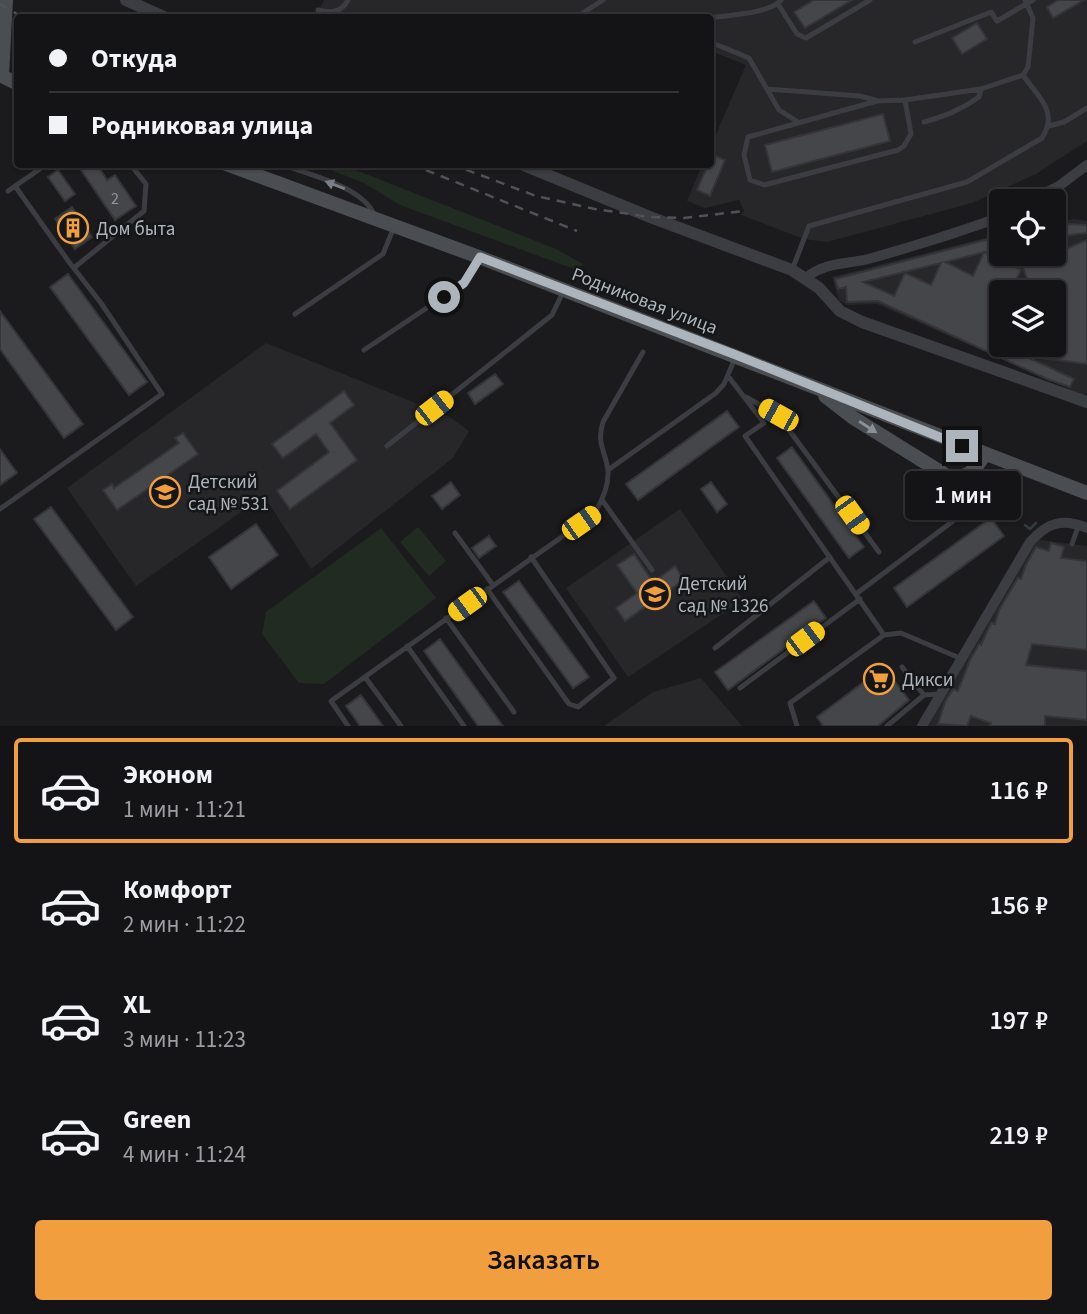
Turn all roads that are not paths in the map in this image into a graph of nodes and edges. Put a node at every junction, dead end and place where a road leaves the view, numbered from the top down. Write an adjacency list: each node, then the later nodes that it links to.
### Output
1 (6, 0): 15 (main road)
2 (126, 0): 9 (street)
3 (348, 0): 8 (lane)
4 (603, 0): 10 (lane)
5 (870, 0): 7 (lane)
6 (1028, 1): 12 (lane); 14 (lane)
7 (780, 2): 11 (lane)
8 (318, 10)
9 (157, 14)
10 (581, 14)
11 (714, 17)
12 (915, 42)
13 (714, 44): 16 (lane)
14 (1023, 75): 17 (lane); 23 (lane)
15 (1, 77)
16 (767, 89): 19 (lane); 21 (lane)
17 (981, 89): 18 (lane); 22 (lane)
18 (905, 100): 19 (lane); 21 (lane)
19 (877, 101): 21 (lane)
20 (1087, 108): 23 (lane)
21 (798, 122)
22 (924, 122)
23 (1049, 126): 38 (lane)
24 (1087, 165): 31 (street)
25 (41, 168): 30 (lane)
26 (133, 168): 37 (lane)
27 (248, 168): 33 (main road, Родниковая улица)
28 (291, 168): 33 (lane, one-way to 28)
29 (531, 168): 38 (street)
30 (15, 186): 32 (lane); 37 (lane)
31 (1053, 189)
32 (8, 191)
33 (377, 220): 35 (main road, Родниковая улица)
34 (989, 221): 39 (street)
35 (394, 227): 36 (main road, Родниковая улица); 41 (lane)
36 (480, 257): 40 (main road, Родниковая улица); 42 (lane)
37 (75, 267): 55 (lane)
38 (792, 270): 39 (street)
39 (806, 278): 48 (street)
40 (564, 289): 44 (main road, Родниковая улица); 49 (lane)
41 (295, 314)
42 (363, 350)
43 (643, 352): 51 (lane)
44 (736, 355): 45 (lane); 46 (main road, Родниковая улица)
45 (728, 376): 47 (lane); 51 (lane)
46 (813, 386): 50 (main road, Родниковая улица); 50 (main road, one-way to 50)
47 (743, 396): 59 (lane); 61 (lane)
48 (1087, 402)
49 (387, 446)
50 (984, 455): 52 (main road, Родниковая улица)
51 (608, 471): 53 (lane)
52 (1087, 493)
53 (602, 500): 60 (lane); 62 (lane)
54 (973, 506): 64 (lane)
55 (0, 509)
56 (1083, 526): 58 (lane); 69 (street)
57 (455, 533): 63 (lane)
58 (1072, 544)
59 (879, 552)
60 (531, 557): 63 (lane); 63 (lane)
61 (830, 557): 64 (lane); 68 (lane)
62 (652, 570)
63 (490, 587): 65 (lane)
64 (858, 597): 66 (lane); 72 (lane)
65 (446, 618): 67 (lane); 75 (lane)
66 (884, 635): 69 (lane); 79 (lane)
67 (407, 646): 71 (lane); 78 (lane)
68 (715, 648)
69 (962, 659): 73 (street)
70 (902, 667): 74 (lane)
71 (365, 677): 76 (lane); 77 (lane)
72 (740, 688)
73 (941, 694): 74 (lane); 81 (street)
74 (925, 695): 80 (lane)
75 (514, 712)
76 (348, 726)
77 (401, 726)
78 (464, 726)
79 (797, 726)
80 (887, 726)
81 (923, 726)

